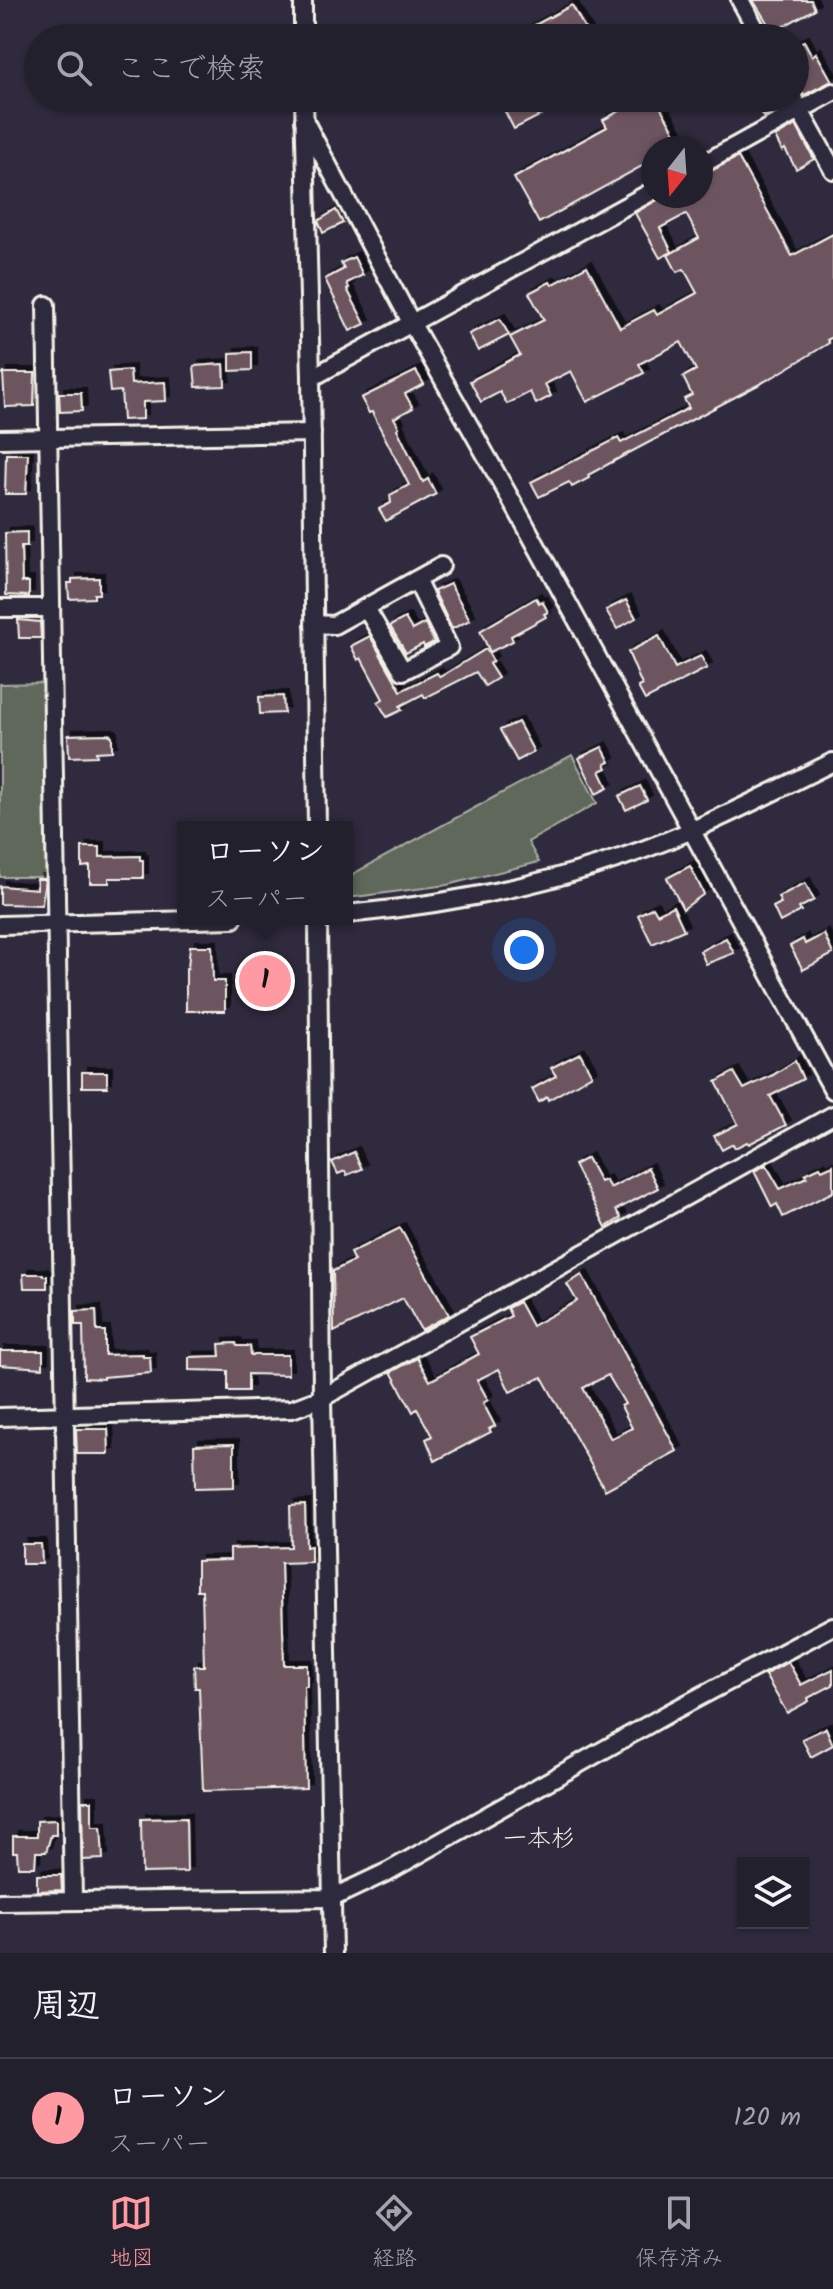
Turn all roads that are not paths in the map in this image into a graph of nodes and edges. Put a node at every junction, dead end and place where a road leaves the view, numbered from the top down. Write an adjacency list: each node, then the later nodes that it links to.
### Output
1 (303, 0): 3 (street)
2 (740, 0): 4 (street)
3 (303, 24)
4 (753, 24)
5 (833, 92): 6 (street)
6 (809, 100)
7 (304, 112): 10 (street)
8 (784, 112): 11 (street)
9 (800, 112): 12 (street)
10 (304, 120): 15 (street); 16 (street)
11 (713, 157)
12 (833, 170)
13 (641, 198): 15 (street)
14 (46, 305): 19 (street)
15 (412, 324): 16 (street); 28 (street)
16 (311, 378): 17 (street)
17 (312, 433): 19 (street); 25 (street)
18 (0, 439): 19 (street)
19 (50, 439): 23 (street)
20 (441, 566): 21 (street)
21 (416, 580): 24 (street); 24 (street)
22 (0, 608): 23 (street)
23 (50, 608): 31 (street)
24 (366, 608): 25 (street)
25 (314, 624): 27 (street)
26 (833, 762): 28 (street)
27 (317, 821)
28 (690, 831): 29 (street); 34 (street)
29 (353, 913)
30 (177, 921): 31 (street)
31 (57, 924): 32 (street); 37 (street)
32 (0, 925)
33 (318, 925): 36 (street)
34 (833, 1090)
35 (833, 1115): 36 (street)
36 (322, 1398): 37 (street); 40 (street)
37 (65, 1416): 38 (street); 41 (street)
38 (0, 1417)
39 (833, 1626): 40 (street)
40 (332, 1898): 41 (street); 43 (street)
41 (73, 1900): 42 (street)
42 (0, 1902)
43 (333, 1953)

